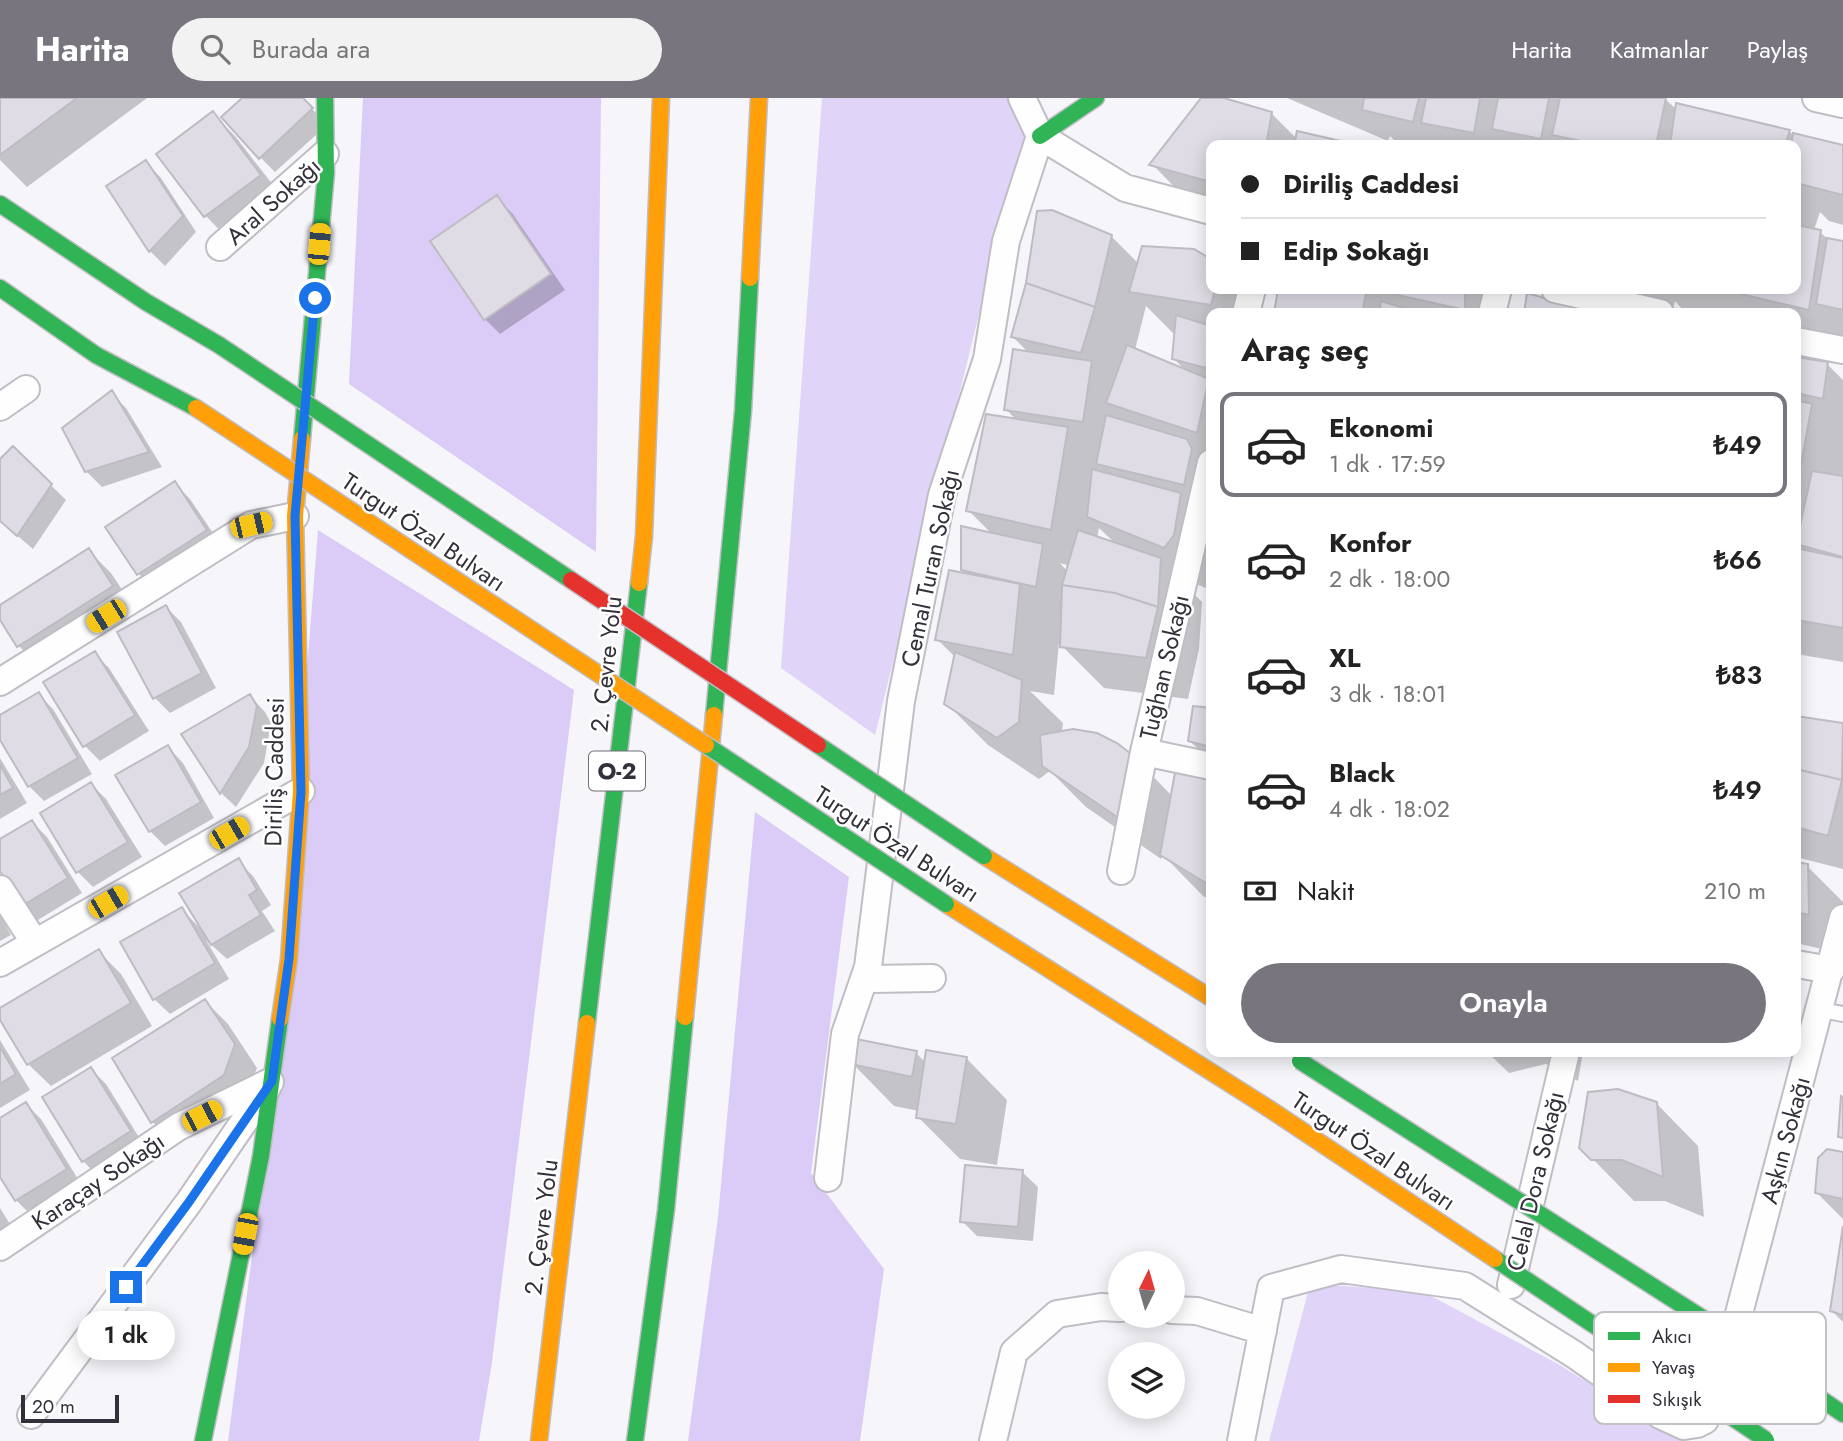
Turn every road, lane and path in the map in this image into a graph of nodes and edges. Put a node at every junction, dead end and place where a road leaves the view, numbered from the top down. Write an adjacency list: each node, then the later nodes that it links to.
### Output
1 (325, 98): 9 (main road, Diriliş Caddesi)
2 (661, 98): 58 (main road, 2. Çevre Yolu / O-2)
3 (759, 98): 59 (main road)
4 (1022, 98): 8 (street)
5 (1096, 98): 8 (main road)
6 (1816, 98): 7 (street)
7 (1843, 104)
8 (1040, 136): 11 (street); 32 (street, Cemal Turan Sokağı)
9 (326, 154): 12 (street, Aral Sokağı); 21 (main road, Diriliş Caddesi)
10 (0, 204): 35 (main road, Turgut Özal Bulvarı, bridge)
11 (1206, 210)
12 (220, 247)
13 (0, 288): 47 (main road, Turgut Özal Bulvarı, bridge)
14 (1577, 294): 15 (street)
15 (1638, 308)
16 (1801, 342): 17 (street)
17 (1843, 350)
18 (26, 389): 19 (street)
19 (0, 407)
20 (1206, 485): 23 (street, Tuğhan Sokağı)
21 (295, 516): 22 (street); 25 (main road, Diriliş Caddesi)
22 (0, 682)
23 (1144, 752): 24 (street); 26 (street, Tuğhan Sokağı)
24 (1206, 765)
25 (301, 792): 29 (street); 39 (main road, Diriliş Caddesi)
26 (1121, 871)
27 (0, 889): 29 (street)
28 (1843, 918): 33 (street, Aşkın Sokağı)
29 (35, 943): 30 (street)
30 (0, 964)
31 (1801, 965): 33 (street)
32 (868, 967): 34 (street); 40 (street, Cemal Turan Sokağı)
33 (1831, 970): 36 (street, Aşkın Sokağı)
34 (932, 978)
35 (1206, 995)
36 (1832, 1012): 46 (street, Aşkın Sokağı)
37 (1295, 1057): 45 (main road, Turgut Özal Bulvarı, bridge)
38 (1565, 1057): 44 (street, Celal Dora Sokağı)
39 (272, 1081): 41 (street, Karaçay Sokağı); 52 (street); 57 (main road, Diriliş Caddesi)
40 (828, 1178)
41 (0, 1247)
42 (1108, 1307): 60 (street)
43 (1185, 1311): 48 (street)
44 (1504, 1311): 48 (street); 49 (street, Aşkın Sokağı)
45 (1693, 1312)
46 (1740, 1312)
47 (1594, 1325)
48 (1263, 1331): 61 (street)
49 (1594, 1369)
50 (1826, 1402): 51 (main road, Turgut Özal Bulvarı, bridge)
51 (1843, 1414)
52 (31, 1415)
53 (1680, 1424): 54 (street, Aşkın Sokağı)
54 (1697, 1424)
55 (1743, 1424): 56 (main road, Turgut Özal Bulvarı, bridge)
56 (1767, 1440)
57 (203, 1441)
58 (539, 1441)
59 (635, 1441)
60 (993, 1441)
61 (1241, 1441)

